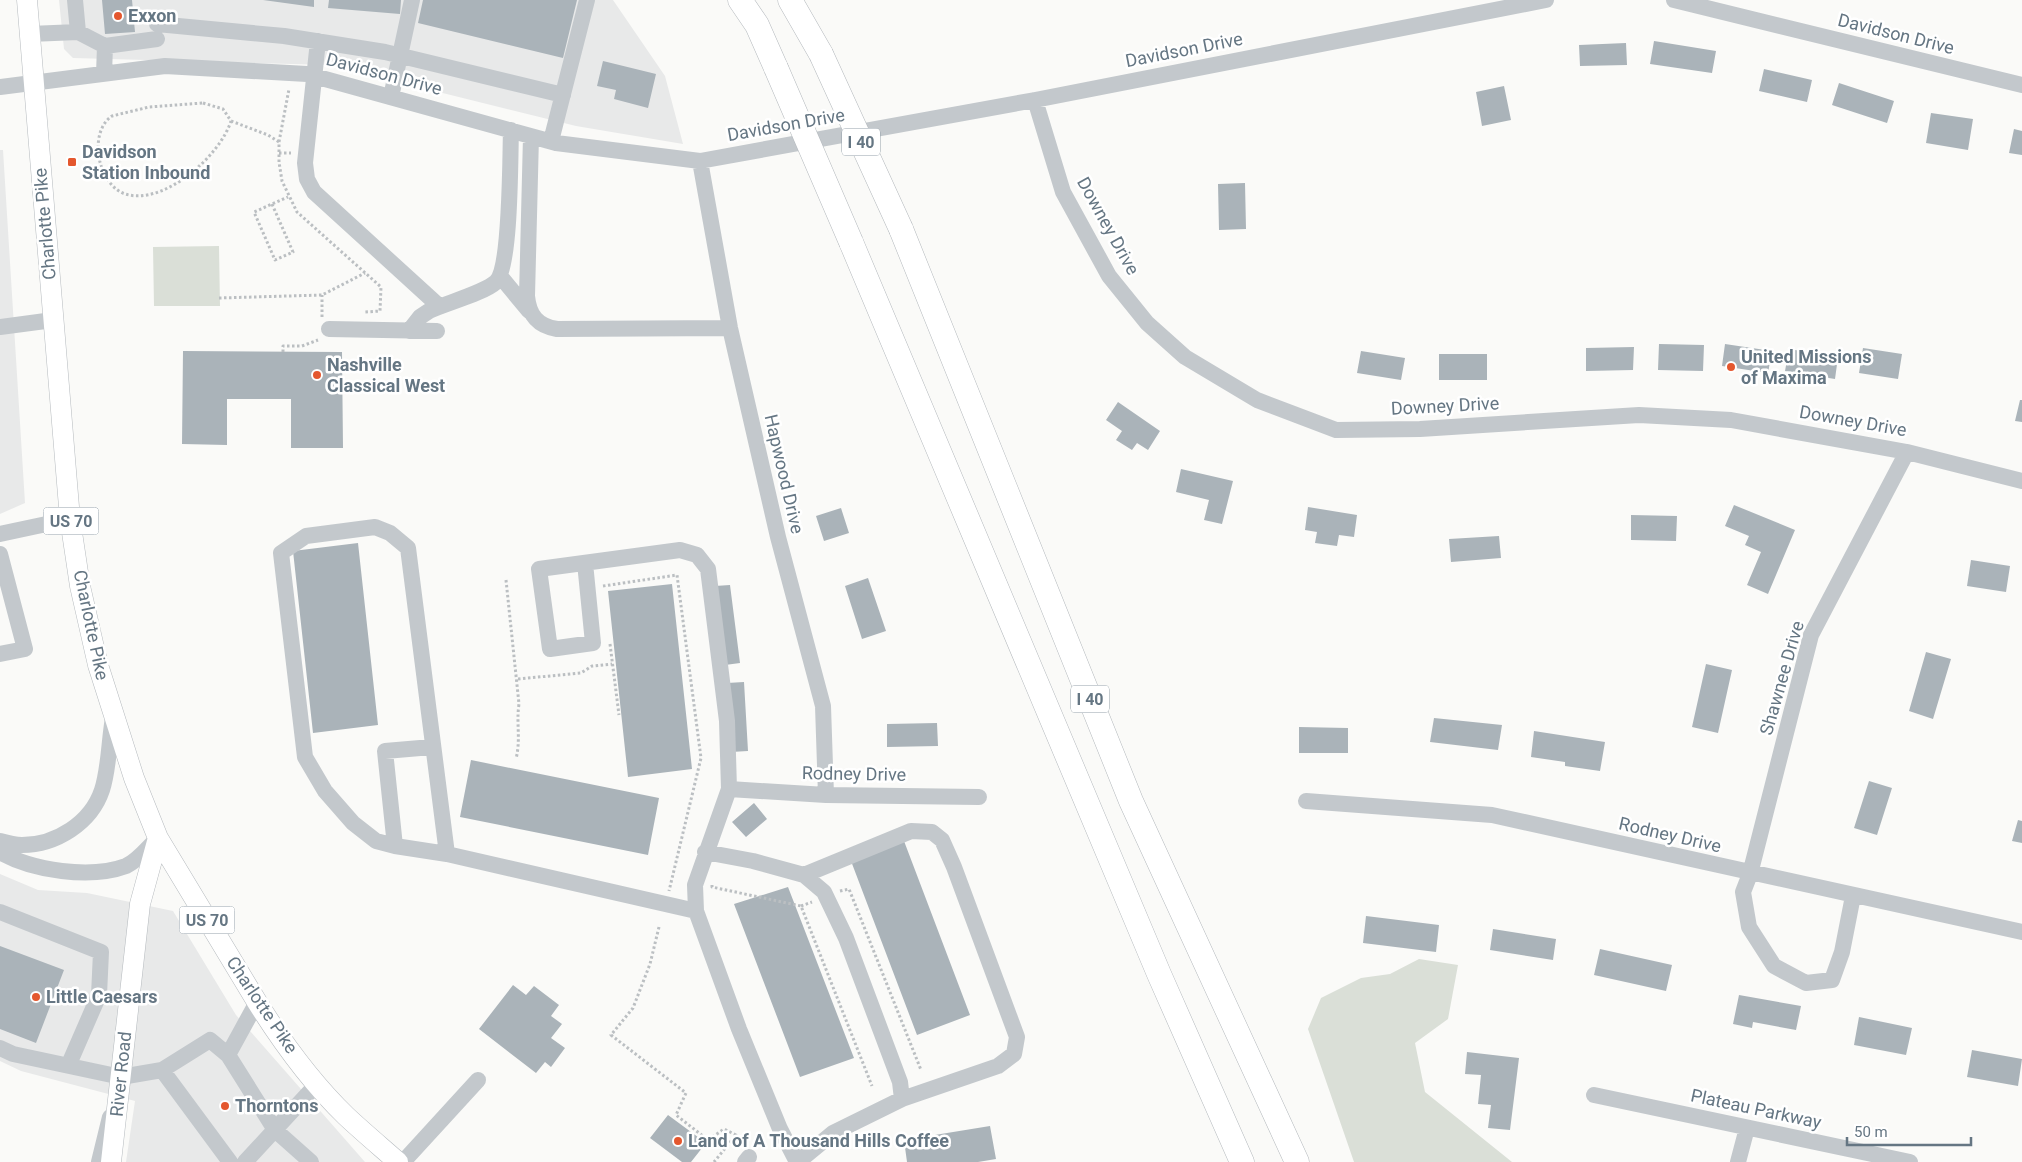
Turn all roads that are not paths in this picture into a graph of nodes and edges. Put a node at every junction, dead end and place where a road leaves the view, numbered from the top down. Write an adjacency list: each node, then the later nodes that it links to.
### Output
1 (27, 0): 10 (main road, Charlotte Pike / US 70)
2 (75, 0): 9 (street)
3 (412, 0): 13 (street)
4 (587, 0): 19 (street)
5 (740, 0): 80 (highway, I 40, bridge)
6 (790, 0): 81 (highway, I 40, bridge)
7 (1546, 0): 21 (street, Davidson Drive)
8 (1677, 0): 17 (street, Davidson Drive)
9 (78, 32): 10 (street); 12 (street)
10 (30, 34): 16 (main road, Charlotte Pike / US 70)
11 (318, 41): 12 (street); 13 (street); 15 (street)
12 (105, 46): 14 (street)
13 (401, 56): 19 (street); 20 (street)
14 (104, 74): 15 (street, Davidson Drive); 16 (street, Davidson Drive)
15 (316, 76): 20 (street, Davidson Drive); 27 (street)
16 (33, 82): 18 (street, Davidson Drive); 29 (main road, Charlotte Pike / US 70)
17 (2022, 85)
18 (0, 87)
19 (563, 95): 24 (street)
20 (391, 97): 22 (street, Davidson Drive)
21 (1035, 100): 25 (street, Davidson Drive); 35 (street, Downey Drive)
22 (511, 130): 23 (street, Davidson Drive); 26 (street)
23 (531, 136): 24 (street, Davidson Drive); 28 (street)
24 (551, 141): 25 (street, Davidson Drive)
25 (700, 161): 32 (street, Hapwood Drive)
26 (500, 276): 27 (street); 28 (street)
27 (440, 306): 33 (street)
28 (530, 313): 32 (street)
29 (54, 320): 31 (street); 37 (main road, Charlotte Pike / US 70)
30 (326, 326): 33 (street)
31 (0, 327)
32 (730, 328): 45 (street, Hapwood Drive)
33 (409, 331): 34 (street)
34 (437, 332)
35 (1907, 452): 36 (street, Downey Drive); 54 (street, Shawnee Drive)
36 (2022, 481)
37 (70, 519): 38 (street); 42 (main road, Charlotte Pike / US 70)
38 (0, 534)
39 (0, 554): 41 (street)
40 (585, 563): 40 (street); 44 (street)
41 (0, 654)
42 (113, 718): 48 (main road, Charlotte Pike / US 70); 49 (street)
43 (432, 747): 50 (street); 50 (street); 53 (street)
44 (729, 790): 45 (street, Rodney Drive); 52 (street)
45 (826, 795): 46 (street, Rodney Drive)
46 (979, 796)
47 (1306, 800): 54 (street, Rodney Drive)
48 (158, 838): 51 (street); 60 (main road, Charlotte Pike / US 70); 66 (main road, River Road)
49 (0, 841)
50 (395, 846): 53 (street)
51 (0, 852)
52 (706, 852): 55 (street); 57 (street)
53 (447, 854): 57 (street)
54 (1750, 874): 56 (street, Rodney Drive); 56 (street, Shawnee Drive)
55 (804, 875): 69 (street); 69 (street)
56 (1853, 896): 59 (street, Rodney Drive)
57 (696, 910): 79 (street)
58 (0, 912): 63 (street)
59 (2022, 932)
60 (257, 1002): 62 (street); 67 (main road, Charlotte Pike / US 70)
61 (0, 1048): 63 (street)
62 (228, 1055): 64 (street); 71 (street)
63 (69, 1064): 66 (street)
64 (162, 1070): 66 (street); 75 (street)
65 (478, 1080): 78 (street)
66 (120, 1082): 73 (street); 74 (main road, River Road)
67 (317, 1084): 71 (street); 77 (main road, Charlotte Pike / US 70)
68 (1594, 1095): 70 (street, Plateau Parkway)
69 (902, 1099): 79 (street)
70 (1747, 1128): 82 (street); 83 (street, Plateau Parkway)
71 (275, 1130): 72 (street); 76 (street)
72 (308, 1161)
73 (99, 1162)
74 (111, 1162)
75 (230, 1162)
76 (245, 1162)
77 (398, 1162)
78 (403, 1162)
79 (798, 1162)
80 (1242, 1162)
81 (1296, 1162)
82 (1738, 1162)
83 (1910, 1162)

